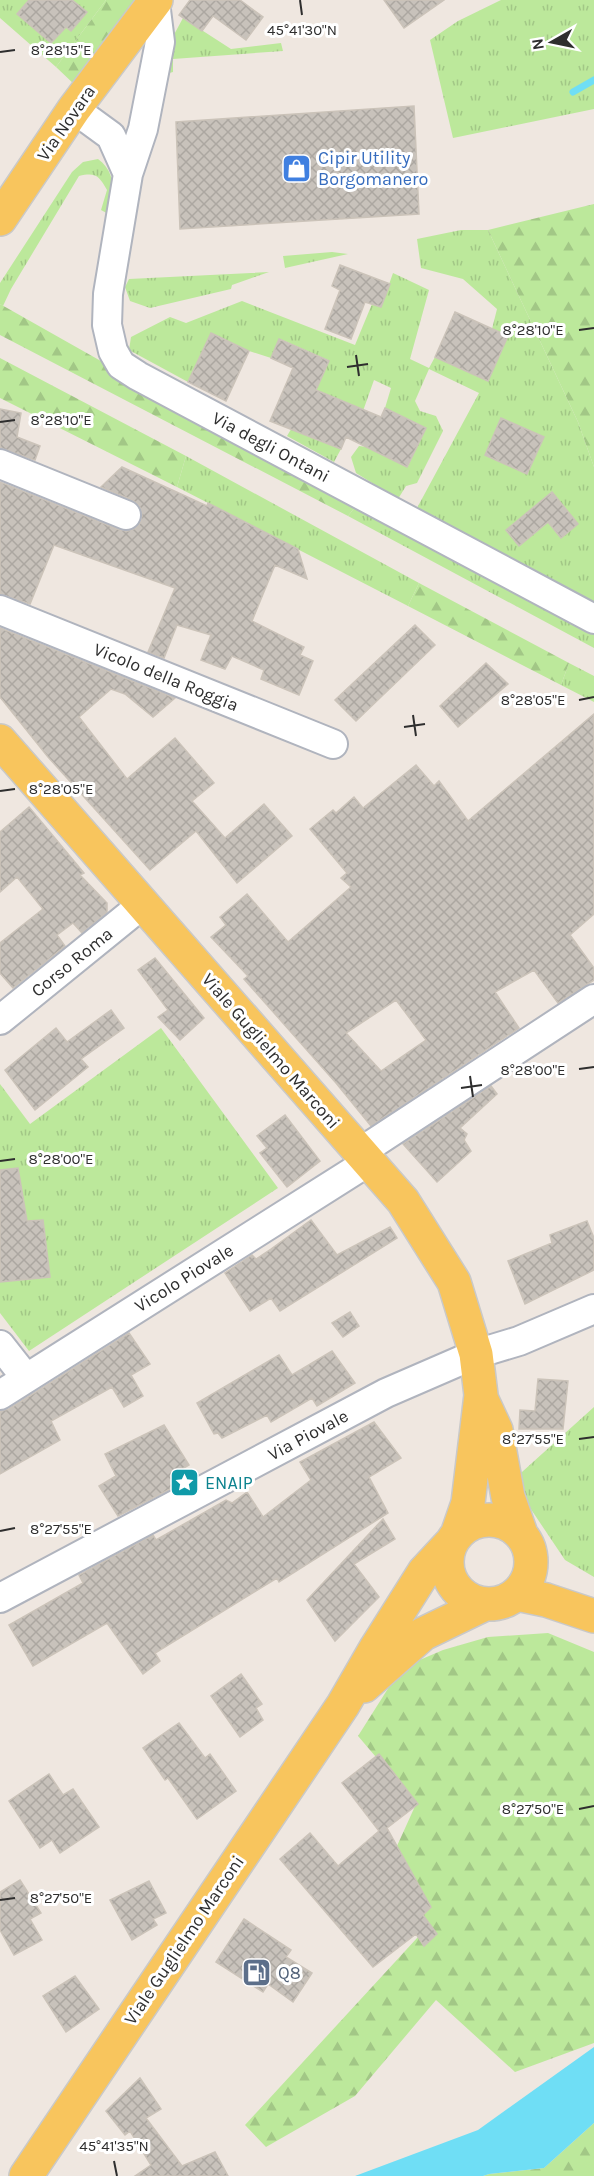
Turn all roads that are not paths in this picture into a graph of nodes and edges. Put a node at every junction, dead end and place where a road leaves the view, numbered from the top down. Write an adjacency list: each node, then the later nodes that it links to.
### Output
1 (156, 1): 2 (main road, Via Novara); 3 (street, Via degli Ontani)
2 (74, 110): 3 (street); 4 (main road, Via Novara)
3 (128, 174): 8 (street, Via degli Ontani)
4 (0, 219)
5 (0, 464): 6 (street)
6 (126, 515)
7 (0, 610): 10 (street, Vicolo della Roggia)
8 (594, 619)
9 (0, 741): 11 (main road, Viale Guglielmo Marconi)
10 (333, 744)
11 (143, 904): 13 (street, Corso Roma); 14 (main road, Viale Guglielmo Marconi)
12 (594, 999): 14 (street, Vicolo Piovale)
13 (0, 1020)
14 (363, 1158): 17 (main road, Viale Guglielmo Marconi); 18 (street, Vicolo Piovale)
15 (594, 1309): 17 (street, Via Piovale)
16 (0, 1345): 18 (street)
17 (476, 1354): 20 (main road, Viale Guglielmo Marconi); 24 (street, Via Piovale)
18 (26, 1378): 19 (street, Vicolo Piovale)
19 (0, 1395)
20 (481, 1395): 21 (main road, Viale Guglielmo Marconi); 22 (main road, Viale Guglielmo Marconi)
21 (454, 1538): 22 (main road); 25 (main road); 28 (main road, Viale Guglielmo Marconi)
22 (526, 1548): 23 (main road); 26 (main road)
23 (517, 1594): 25 (main road); 27 (main road)
24 (0, 1598)
25 (485, 1604): 28 (main road, Viale Guglielmo Marconi)
26 (594, 1609)
27 (594, 1616)
28 (343, 1705): 29 (main road, Viale Guglielmo Marconi)
29 (26, 2176)

